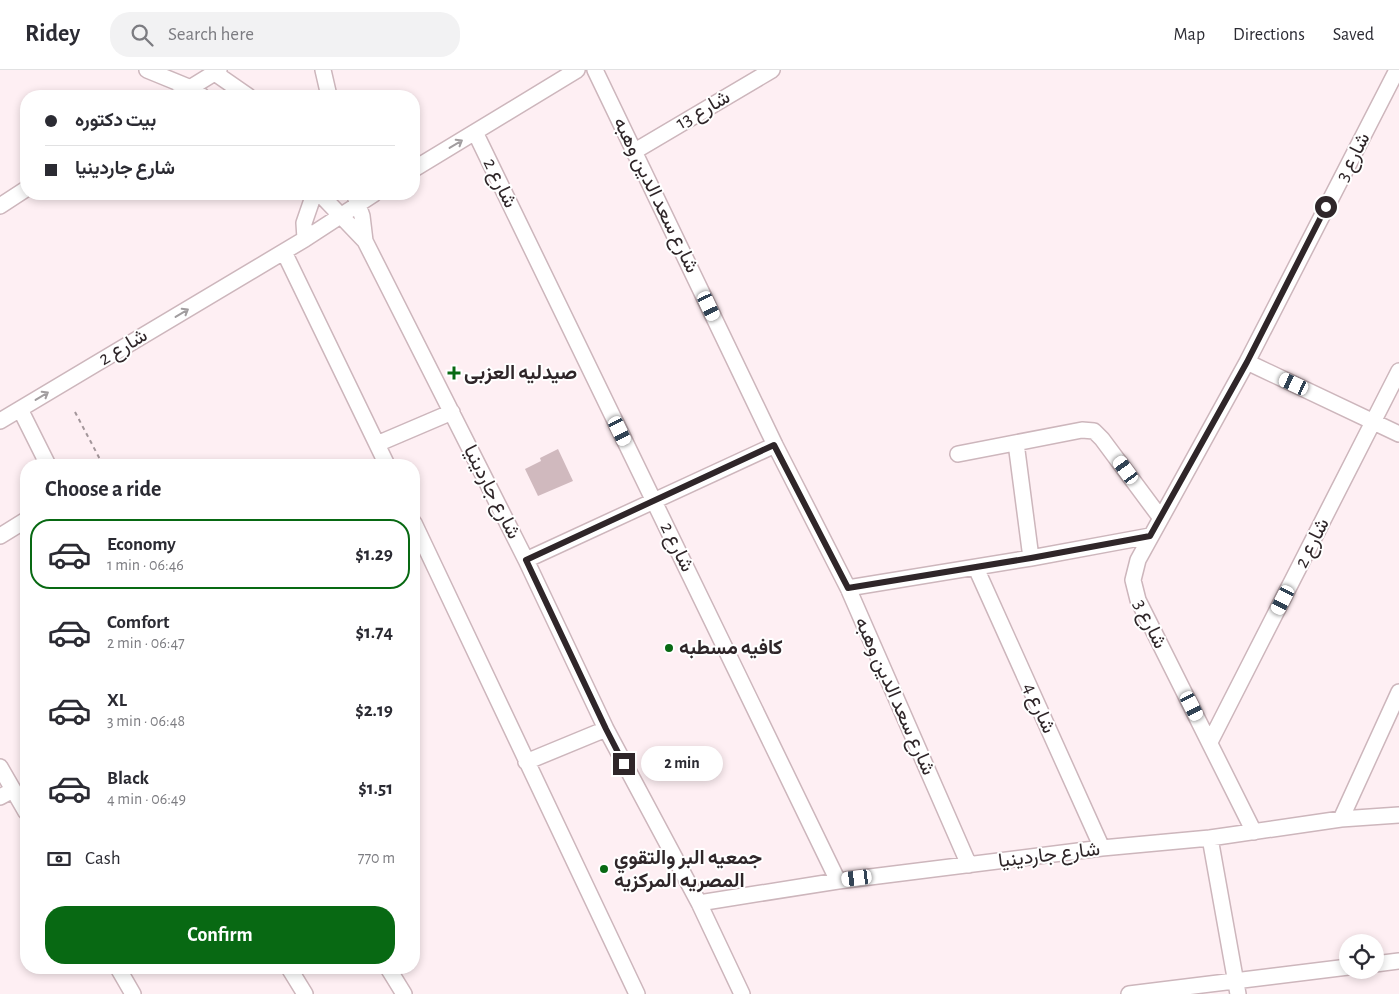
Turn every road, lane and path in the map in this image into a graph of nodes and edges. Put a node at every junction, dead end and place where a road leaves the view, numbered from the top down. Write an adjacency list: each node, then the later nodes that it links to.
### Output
1 (147, 70): 8 (street)
2 (323, 70): 11 (street)
3 (577, 70): 12 (street, شارع 2)
4 (595, 70): 13 (street, شارع سعد الدين وهبه)
5 (772, 70): 13 (street, شارع 13)
6 (1398, 70): 25 (street, شارع 3)
7 (217, 71): 9 (street); 10 (street)
8 (192, 90)
9 (198, 90)
10 (241, 90)
11 (328, 90)
12 (475, 132): 14 (street, شارع 2, one-way to 12); 40 (street, شارع 2)
13 (635, 151): 35 (street, شارع سعد الدين وهبه)
14 (420, 161)
15 (20, 193): 20 (street)
16 (312, 200): 22 (street)
17 (326, 200): 21 (street, شارع جاردينيا)
18 (355, 200): 21 (street, شارع 2)
19 (356, 200): 23 (street, شارع جاردينيا)
20 (0, 206)
21 (341, 215): 22 (street, شارع 2); 23 (street, شارع جاردينيا)
22 (306, 239): 24 (street, شارع 2)
23 (366, 241): 29 (street, شارع جاردينيا)
24 (284, 252): 27 (street, شارع 2, one-way to 24); 34 (street)
25 (1247, 362): 31 (street); 41 (street, شارع 3)
26 (1399, 371): 31 (street, شارع 2)
27 (20, 409): 30 (street, شارع 2); 37 (street)
28 (75, 412): 38 (path)
29 (452, 412): 34 (street); 47 (street, شارع جاردينيا)
30 (0, 421)
31 (1374, 422): 32 (street); 52 (street, شارع 2)
32 (1399, 434)
33 (1016, 443): 36 (street); 41 (street); 46 (street)
34 (377, 444): 39 (street)
35 (774, 445): 40 (street); 49 (street, شارع سعد الدين وهبه)
36 (958, 454)
37 (45, 459)
38 (100, 459)
39 (384, 459)
40 (655, 501): 47 (street); 63 (street, شارع 2)
41 (1160, 517): 45 (street, شارع 3)
42 (20, 524): 43 (street)
43 (0, 536)
44 (420, 536): 53 (street)
45 (1150, 536): 46 (street); 52 (street, شارع 3)
46 (1031, 558): 48 (street)
47 (526, 560): 51 (street, شارع جاردينيا)
48 (976, 568): 49 (street); 61 (street, شارع 4)
49 (848, 588): 62 (street, شارع سعد الدين وهبه)
50 (1399, 692): 58 (street)
51 (606, 729): 53 (street); 64 (street, شارع جاردينيا)
52 (1210, 742): 59 (street, شارع 3)
53 (526, 762): 75 (street)
54 (0, 768): 55 (street)
55 (7, 793): 56 (street)
56 (20, 806)
57 (1399, 815): 58 (street, شارع جاردينيا)
58 (1341, 819): 59 (street, شارع جاردينيا)
59 (1254, 832): 60 (street, شارع جاردينيا)
60 (1210, 838): 61 (street, شارع جاردينيا); 71 (street)
61 (1102, 848): 62 (street, شارع جاردينيا)
62 (969, 865): 63 (street, شارع جاردينيا)
63 (838, 881): 64 (street, شارع جاردينيا)
64 (699, 903): 76 (street, شارع جاردينيا)
65 (1399, 961): 66 (street)
66 (1384, 963)
67 (1339, 969): 71 (street)
68 (121, 974): 73 (street)
69 (293, 974): 74 (street)
70 (391, 974): 72 (street)
71 (1237, 987): 77 (street)
72 (401, 993)
73 (133, 994)
74 (305, 994)
75 (637, 994)
76 (742, 994)
77 (1129, 994)

